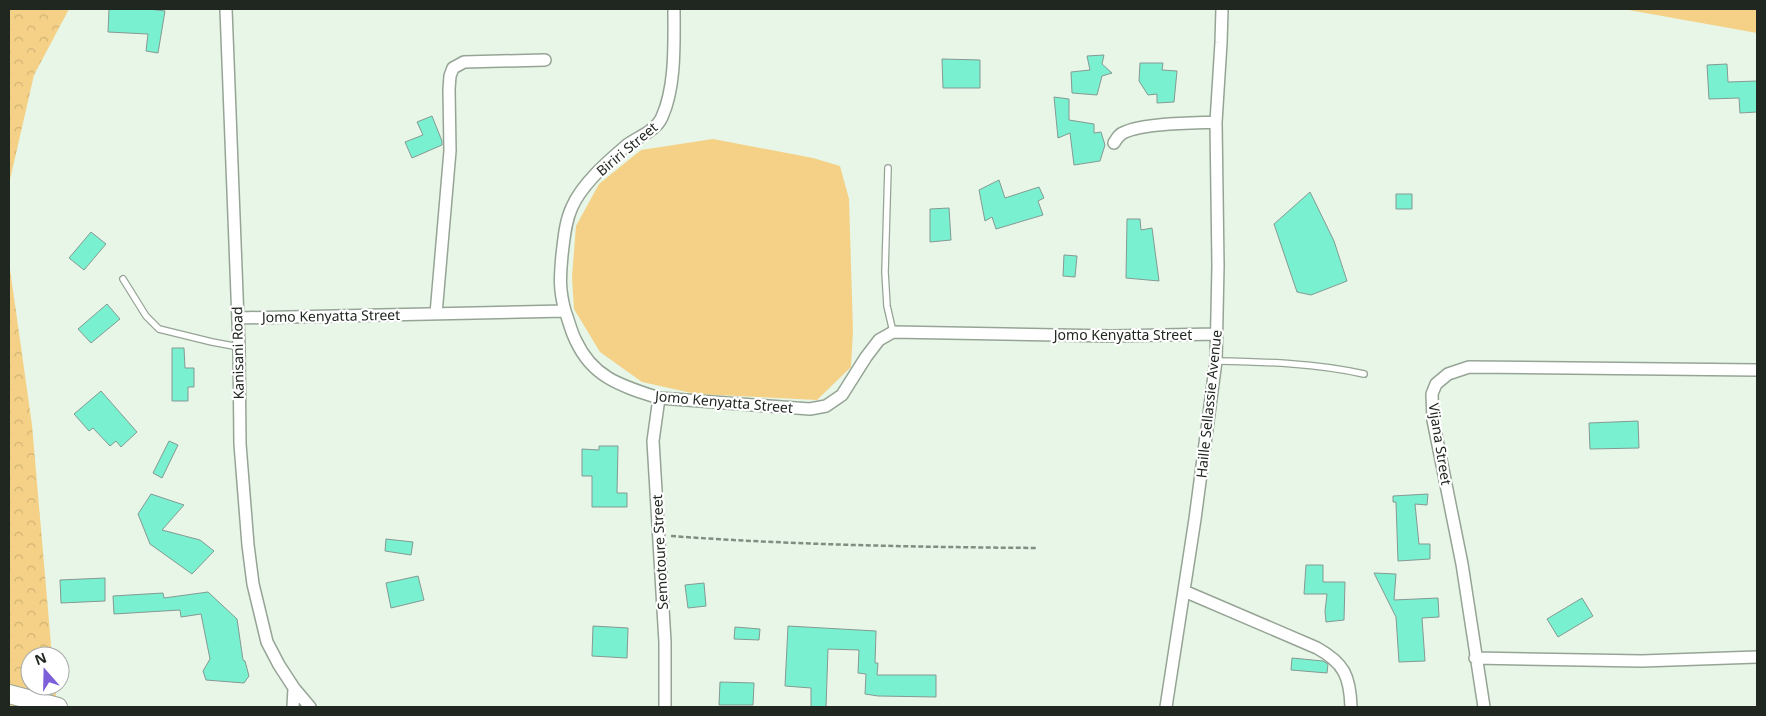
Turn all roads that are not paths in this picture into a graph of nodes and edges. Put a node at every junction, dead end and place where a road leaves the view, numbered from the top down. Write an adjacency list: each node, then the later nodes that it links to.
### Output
1 (226, 9): 11 (street, Kanisani Road)
2 (674, 9): 9 (street, Biriri Street)
3 (1222, 9): 5 (street, Haille Sellassie Avenue)
4 (545, 60): 10 (street)
5 (1216, 122): 6 (street); 13 (street, Haille Sellassie Avenue)
6 (1114, 143)
7 (888, 168): 12 (lane)
8 (123, 279): 14 (lane)
9 (565, 311): 10 (street, Jomo Kenyatta Street); 18 (street, Jomo Kenyatta Street)
10 (436, 314): 11 (street, Jomo Kenyatta Street)
11 (238, 318): 14 (street, Kanisani Road)
12 (893, 332): 13 (street, Jomo Kenyatta Street); 18 (street, Jomo Kenyatta Street)
13 (1217, 334): 15 (street, Haille Sellassie Avenue)
14 (239, 347): 22 (street, Kanisani Road)
15 (1216, 360): 17 (lane); 19 (street, Haille Sellassie Avenue)
16 (1757, 370): 21 (street, Vijana Street)
17 (1364, 374)
18 (659, 398): 27 (street, Semotoure Street)
19 (1184, 591): 28 (street, Haille Sellassie Avenue); 29 (street)
20 (1757, 657): 21 (street)
21 (1476, 658): 30 (street, Vijana Street)
22 (294, 688): 25 (street); 26 (street, Kanisani Road)
23 (9, 694): 24 (main road)
24 (58, 707)
25 (293, 707)
26 (310, 707)
27 (665, 707)
28 (1166, 707)
29 (1351, 707)
30 (1484, 707)

